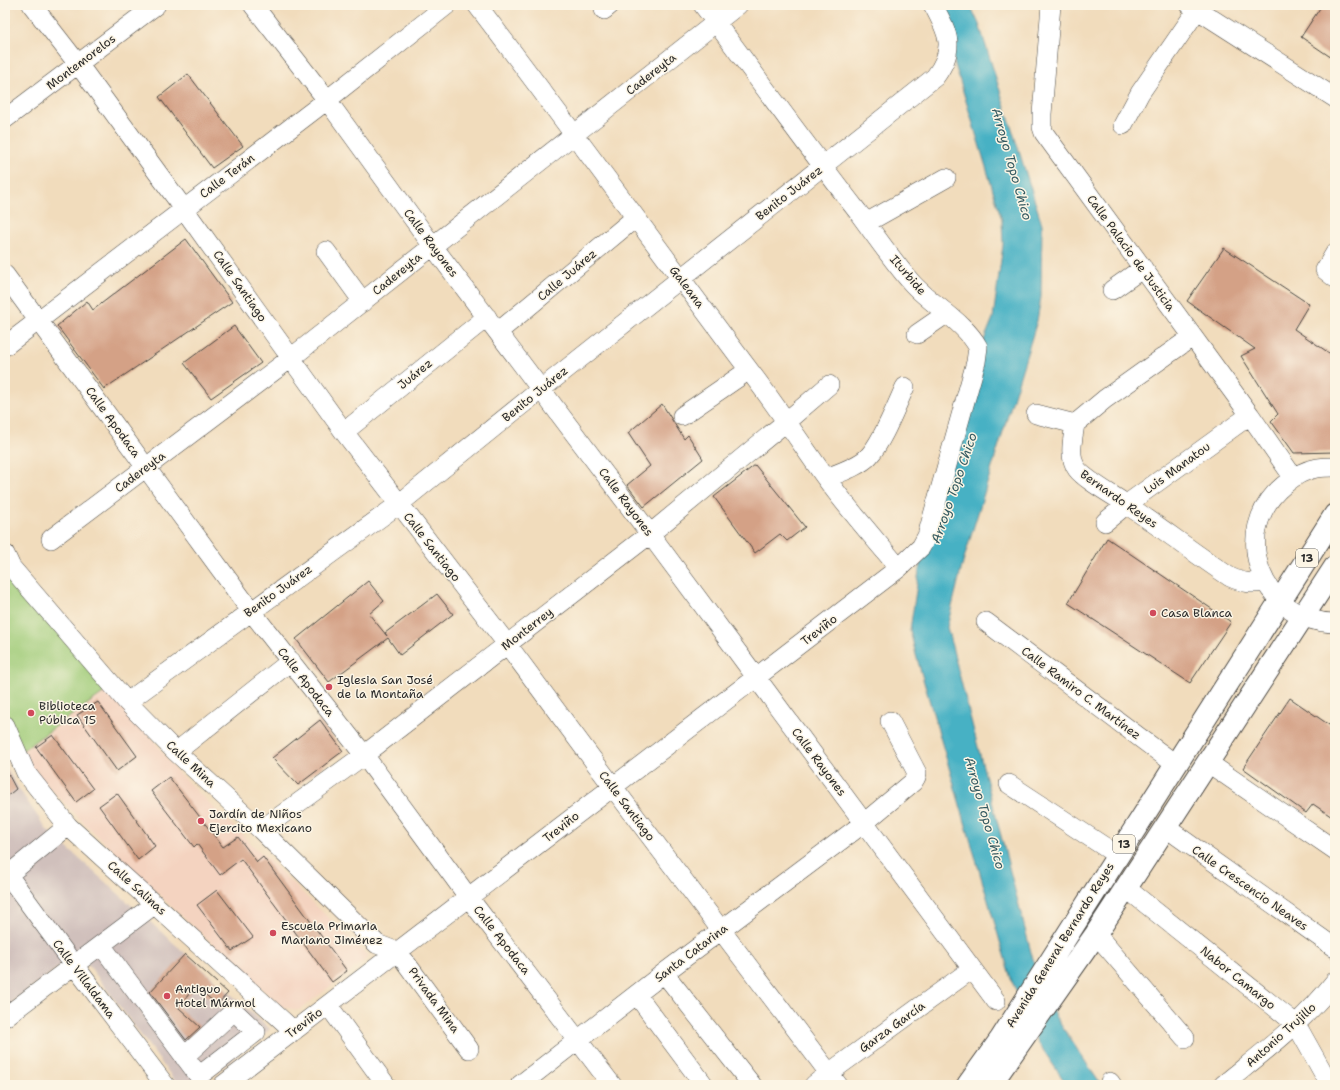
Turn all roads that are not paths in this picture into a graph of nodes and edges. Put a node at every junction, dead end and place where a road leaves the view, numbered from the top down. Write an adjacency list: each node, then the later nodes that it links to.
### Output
1 (32, 5): 12 (street, Calle Santiago)
2 (156, 5): 12 (street, Montemorelos)
3 (254, 5): 14 (street, Calle Rayones)
4 (447, 5): 14 (street, Calle Terán)
5 (477, 5): 17 (street, Galeana)
6 (703, 5): 11 (street, Iturbide)
7 (738, 5): 11 (street, Cadereyta)
8 (933, 5): 18 (street, Benito Juárez)
9 (1051, 5): 26 (street, Calle Palacio de Justicia)
10 (1193, 7): 13 (street); 16 (street)
11 (716, 22): 17 (street, Cadereyta); 18 (street, Iturbide)
12 (78, 64): 15 (street, Montemorelos); 20 (street, Calle Santiago)
13 (1335, 98)
14 (327, 100): 20 (street, Calle Terán); 23 (street, Calle Rayones)
15 (5, 119)
16 (1123, 125)
17 (575, 134): 21 (street, Galeana); 23 (street, Cadereyta)
18 (823, 166): 22 (street, Iturbide); 29 (street, Benito Juárez)
19 (946, 178): 22 (street)
20 (184, 208): 34 (street, Calle Terán); 39 (street, Calle Santiago)
21 (635, 218): 29 (street, Galeana); 35 (street, Calle Juárez)
22 (866, 223): 32 (street, Iturbide)
23 (432, 245): 31 (street, Cadereyta); 33 (street, Calle Rayones)
24 (326, 251): 31 (street)
25 (1335, 253): 28 (street)
26 (1143, 268): 30 (street); 37 (street, Calle Palacio de Justicia)
27 (5, 275): 34 (street, Calle Apodaca)
28 (1335, 278)
29 (681, 279): 40 (street, Galeana); 43 (street, Benito Juárez)
30 (1112, 290)
31 (363, 302): 39 (street, Cadereyta)
32 (946, 314): 36 (street); 62 (street, Iturbide)
33 (487, 317): 35 (street, Calle Rayones); 49 (street, Juárez)
34 (39, 321): 38 (street, Calle Terán); 51 (street, Calle Apodaca)
35 (498, 332): 43 (street, Calle Rayones)
36 (917, 334)
37 (1192, 337): 45 (street, Calle Palacio de Justicia); 48 (street)
38 (5, 346)
39 (291, 358): 49 (street, Calle Santiago); 51 (street, Cadereyta)
40 (749, 370): 46 (street); 47 (street, Galeana)
41 (829, 385): 47 (street, Monterrey)
42 (905, 387): 53 (street)
43 (540, 390): 54 (street, Benito Juárez); 58 (street, Calle Rayones)
44 (1036, 414): 48 (street)
45 (1250, 415): 52 (street, Calle Palacio de Justicia); 55 (street, Luis Manatou)
46 (682, 416)
47 (787, 421): 53 (street, Galeana); 58 (street, Monterrey)
48 (1075, 424): 55 (street, Bernardo Reyes)
49 (344, 432): 54 (street, Calle Santiago)
50 (1335, 467): 52 (street)
51 (146, 468): 59 (street, Cadereyta); 65 (street, Calle Apodaca)
52 (1294, 477): 63 (street)
53 (826, 478): 62 (street, Galeana)
54 (398, 504): 65 (street, Benito Juárez); 69 (street, Calle Santiago)
55 (1127, 504): 57 (street, Luis Manatou); 63 (street, Bernardo Reyes)
56 (1335, 515): 64 (main road, Avenida General Bernardo Reyes / 13)
57 (1105, 522)
58 (650, 534): 69 (street, Monterrey); 71 (street, Calle Rayones)
59 (51, 539)
60 (5, 554): 72 (street, Calle Mina)
61 (1335, 567): 66 (main road, Avenida General Bernardo Reyes / 13)
62 (899, 568): 71 (street, Treviño)
63 (1265, 582): 64 (street)
64 (1280, 602): 66 (street); 78 (main road, Avenida General Bernardo Reyes / 13)
65 (251, 610): 70 (street, Calle Apodaca); 72 (street, Benito Juárez)
66 (1302, 616): 68 (street); 77 (main road, Avenida General Bernardo Reyes / 13)
67 (986, 622): 78 (street, Calle Ramiro C. Martínez)
68 (1335, 623)
69 (507, 644): 76 (street, Monterrey); 80 (street, Calle Santiago)
70 (291, 661): 75 (street); 76 (street, Calle Apodaca)
71 (756, 678): 80 (street, Treviño); 81 (street, Calle Rayones)
72 (127, 702): 75 (street, Calle Mina)
73 (890, 721): 81 (street, Santa Catarina)
74 (5, 725): 82 (street, Calle Salinas)
75 (176, 752): 84 (street, Calle Mina)
76 (364, 755): 84 (street, Monterrey); 89 (street, Calle Apodaca)
77 (1207, 762): 83 (main road, Avenida General Bernardo Reyes / 13); 85 (street)
78 (1175, 764): 86 (main road, Avenida General Bernardo Reyes / 13)
79 (1009, 784): 86 (street)
80 (613, 787): 89 (street, Treviño); 91 (street, Calle Santiago)
81 (864, 823): 91 (street, Santa Catarina); 97 (street, Calle Rayones)
82 (68, 826): 87 (street); 90 (street, Calle Salinas)
83 (1165, 827): 88 (main road, Avenida General Bernardo Reyes / 13); 94 (street, Calle Crescencio Neaves)
84 (261, 830): 95 (street, Calle Mina)
85 (1335, 850)
86 (1117, 855): 120 (main road, Avenida General Bernardo Reyes / 13)
87 (6, 873): 96 (street, Calle Villaldama)
88 (1126, 888): 92 (main road, Avenida General Bernardo Reyes / 13); 104 (street, Nabor Camargo)
89 (469, 898): 95 (street, Treviño); 107 (street, Calle Apodaca)
90 (155, 904): 93 (street); 105 (street, Calle Salinas)
91 (722, 930): 98 (street, Santa Catarina); 110 (street, Calle Santiago)
92 (1096, 934): 106 (street); 121 (main road, Avenida General Bernardo Reyes / 13)
93 (101, 945): 96 (street); 109 (street)
94 (1335, 948)
95 (398, 952): 102 (street, Treviño); 108 (street, Privada Mina)
96 (74, 965): 103 (street); 112 (street, Calle Villaldama)
97 (972, 969): 101 (street, Calle Rayones); 110 (street, Garza García)
98 (664, 973): 100 (street, Santa Catarina); 118 (street)
99 (1335, 982): 104 (street, Antonio Trujillo)
100 (637, 995): 107 (street, Santa Catarina); 117 (street)
101 (996, 1001)
102 (328, 1006): 105 (street, Treviño); 114 (street)
103 (5, 1017)
104 (1296, 1024): 111 (street, Nabor Camargo); 122 (street, Antonio Trujillo)
105 (294, 1031): 113 (street, Treviño)
106 (1185, 1038)
107 (578, 1039): 115 (street, Santa Catarina); 116 (street, Calle Apodaca)
108 (469, 1049)
109 (184, 1057)
110 (833, 1079): 119 (street, Garza García)
111 (1323, 1082)
112 (165, 1085)
113 (224, 1085)
114 (386, 1085)
115 (520, 1085)
116 (612, 1085)
117 (704, 1085)
118 (752, 1085)
119 (814, 1085)
120 (968, 1085)
121 (990, 1085)
122 (1223, 1085)

